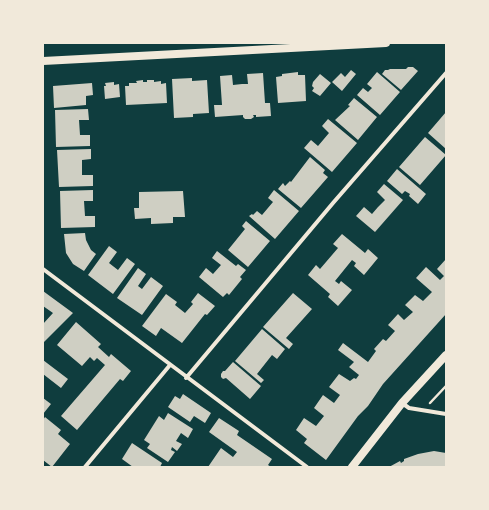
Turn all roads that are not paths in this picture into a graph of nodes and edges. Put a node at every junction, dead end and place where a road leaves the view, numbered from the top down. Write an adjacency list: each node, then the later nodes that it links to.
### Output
1 (386, 43): 2 (main road)
2 (43, 62)
3 (446, 73): 7 (street)
4 (43, 269): 6 (street)
5 (446, 354): 8 (main road)
6 (170, 365): 7 (street); 10 (street)
7 (186, 378): 11 (street)
8 (402, 403): 9 (street); 12 (main road)
9 (446, 414)
10 (85, 467)
11 (307, 467)
12 (352, 467)

